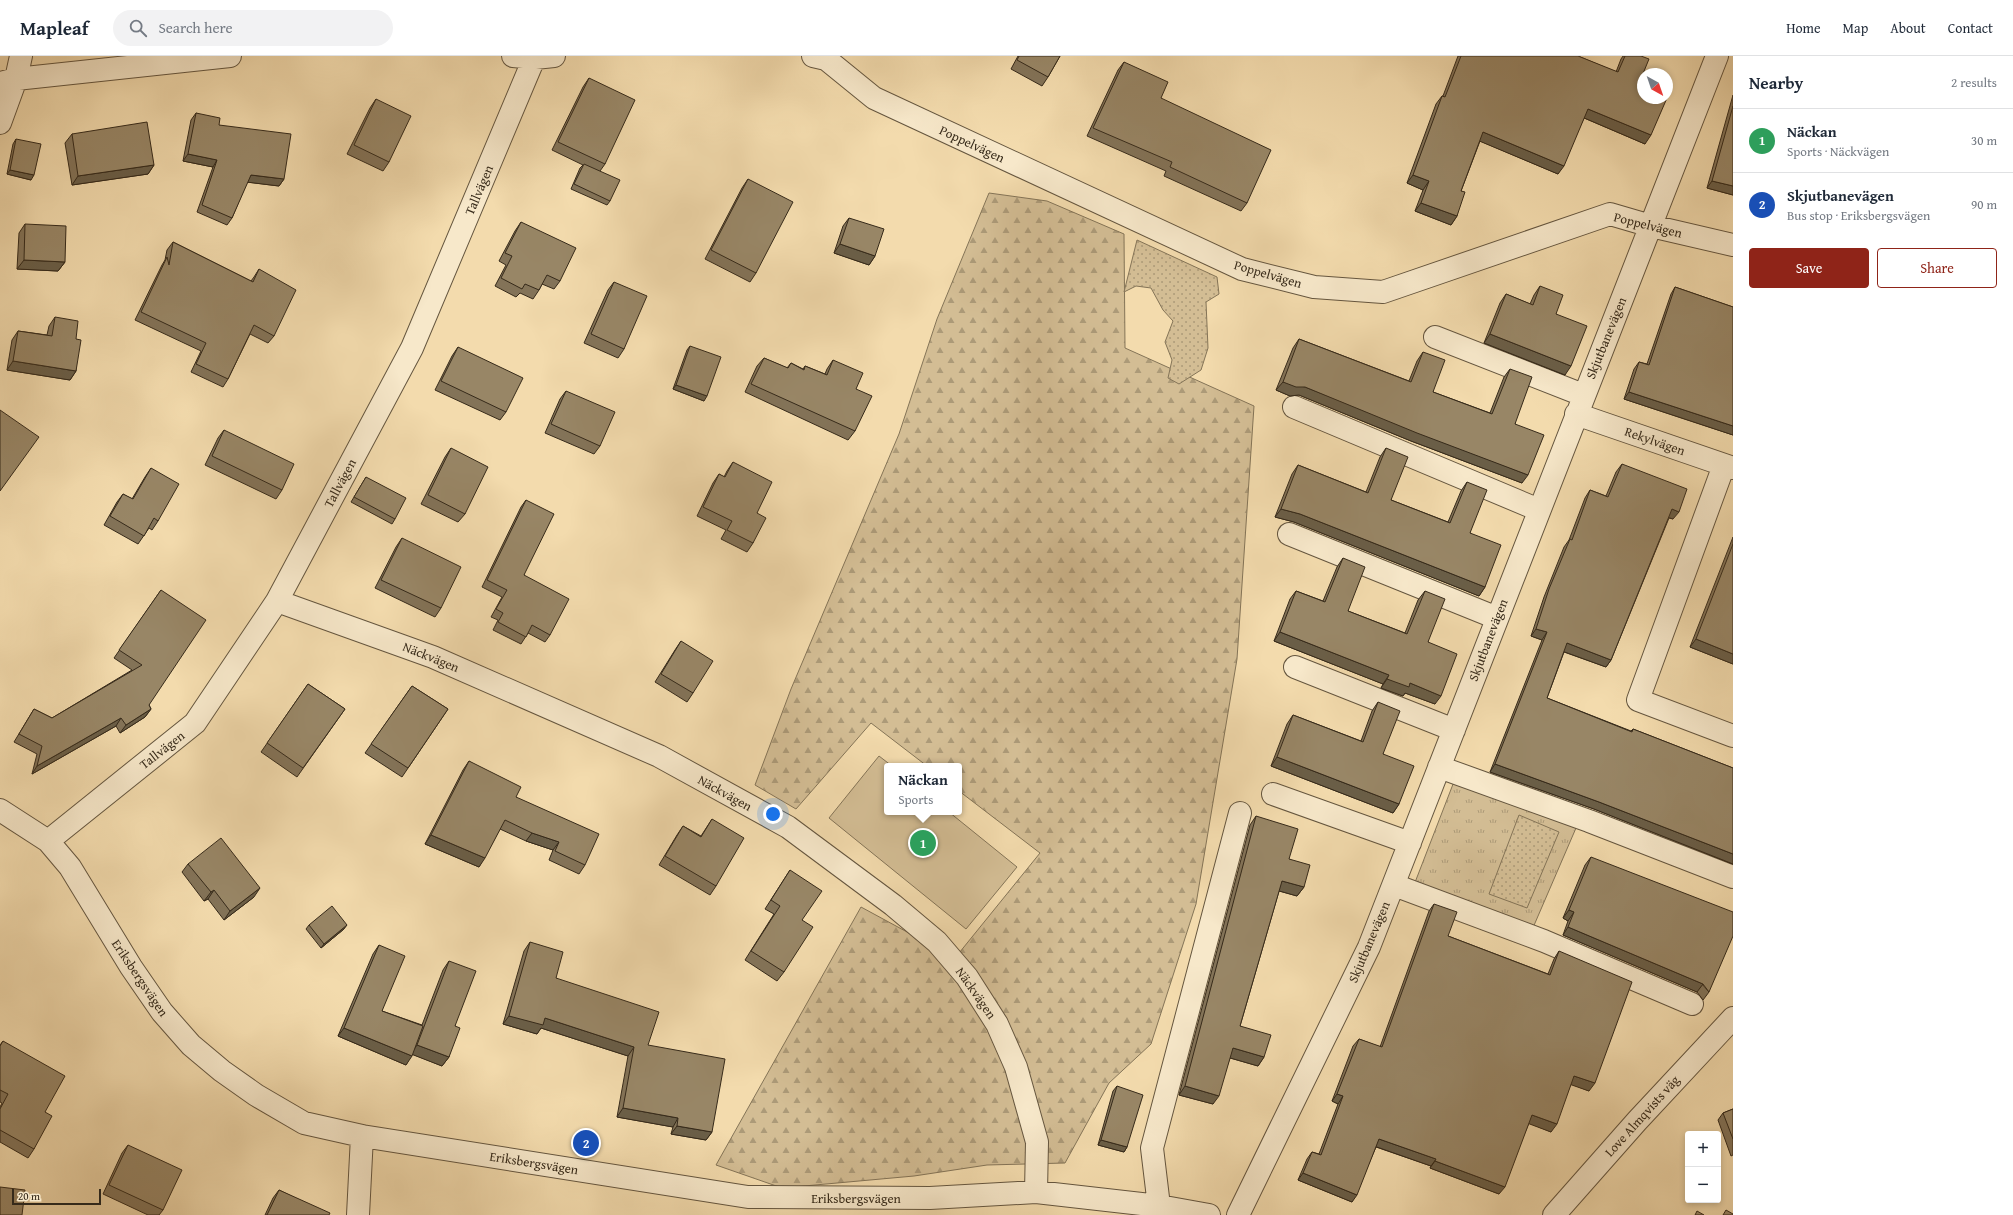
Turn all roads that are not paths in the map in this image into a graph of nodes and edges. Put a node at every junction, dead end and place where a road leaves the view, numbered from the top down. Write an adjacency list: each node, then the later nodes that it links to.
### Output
1 (21, 56): 7 (street)
2 (230, 56): 7 (street)
3 (513, 56): 5 (street)
4 (1717, 56): 9 (street, Skjutbanevägen)
5 (541, 57): 17 (street, Tallvägen)
6 (823, 57): 9 (street, Poppelvägen)
7 (8, 80): 8 (street)
8 (0, 123)
9 (1650, 226): 10 (street, Poppelvägen); 12 (street, Skjutbanevägen)
10 (1733, 245)
11 (1435, 337): 12 (street, Rekylvägen)
12 (1580, 405): 14 (street, Rekylvägen); 15 (street, Skjutbanevägen)
13 (1294, 407): 15 (street)
14 (1728, 467): 21 (street)
15 (1539, 510): 18 (street, Skjutbanevägen)
16 (1289, 534): 18 (street)
17 (277, 602): 26 (street, Tallvägen); 33 (street, Näckvägen)
18 (1497, 618): 20 (street, Skjutbanevägen)
19 (1295, 667): 20 (street)
20 (1454, 730): 22 (street, Skjutbanevägen)
21 (1733, 736)
22 (1439, 767): 27 (street, Skjutbanevägen); 28 (street)
23 (1273, 794): 27 (street)
24 (0, 810): 26 (street, Eriksbergsvägen)
25 (1240, 813): 34 (street)
26 (48, 841): 32 (street, Eriksbergsvägen)
27 (1410, 843): 29 (street, Skjutbanevägen)
28 (1733, 877)
29 (1394, 885): 30 (street); 37 (street, Skjutbanevägen)
30 (1692, 1004)
31 (1733, 1018): 38 (street, Love Almqvists väg)
32 (362, 1136): 33 (street, Eriksbergsvägen); 35 (street)
33 (1036, 1192): 34 (street, Eriksbergsvägen)
34 (1159, 1206): 36 (street, Eriksbergsvägen)
35 (358, 1215)
36 (1208, 1215)
37 (1238, 1215)
38 (1554, 1215)

